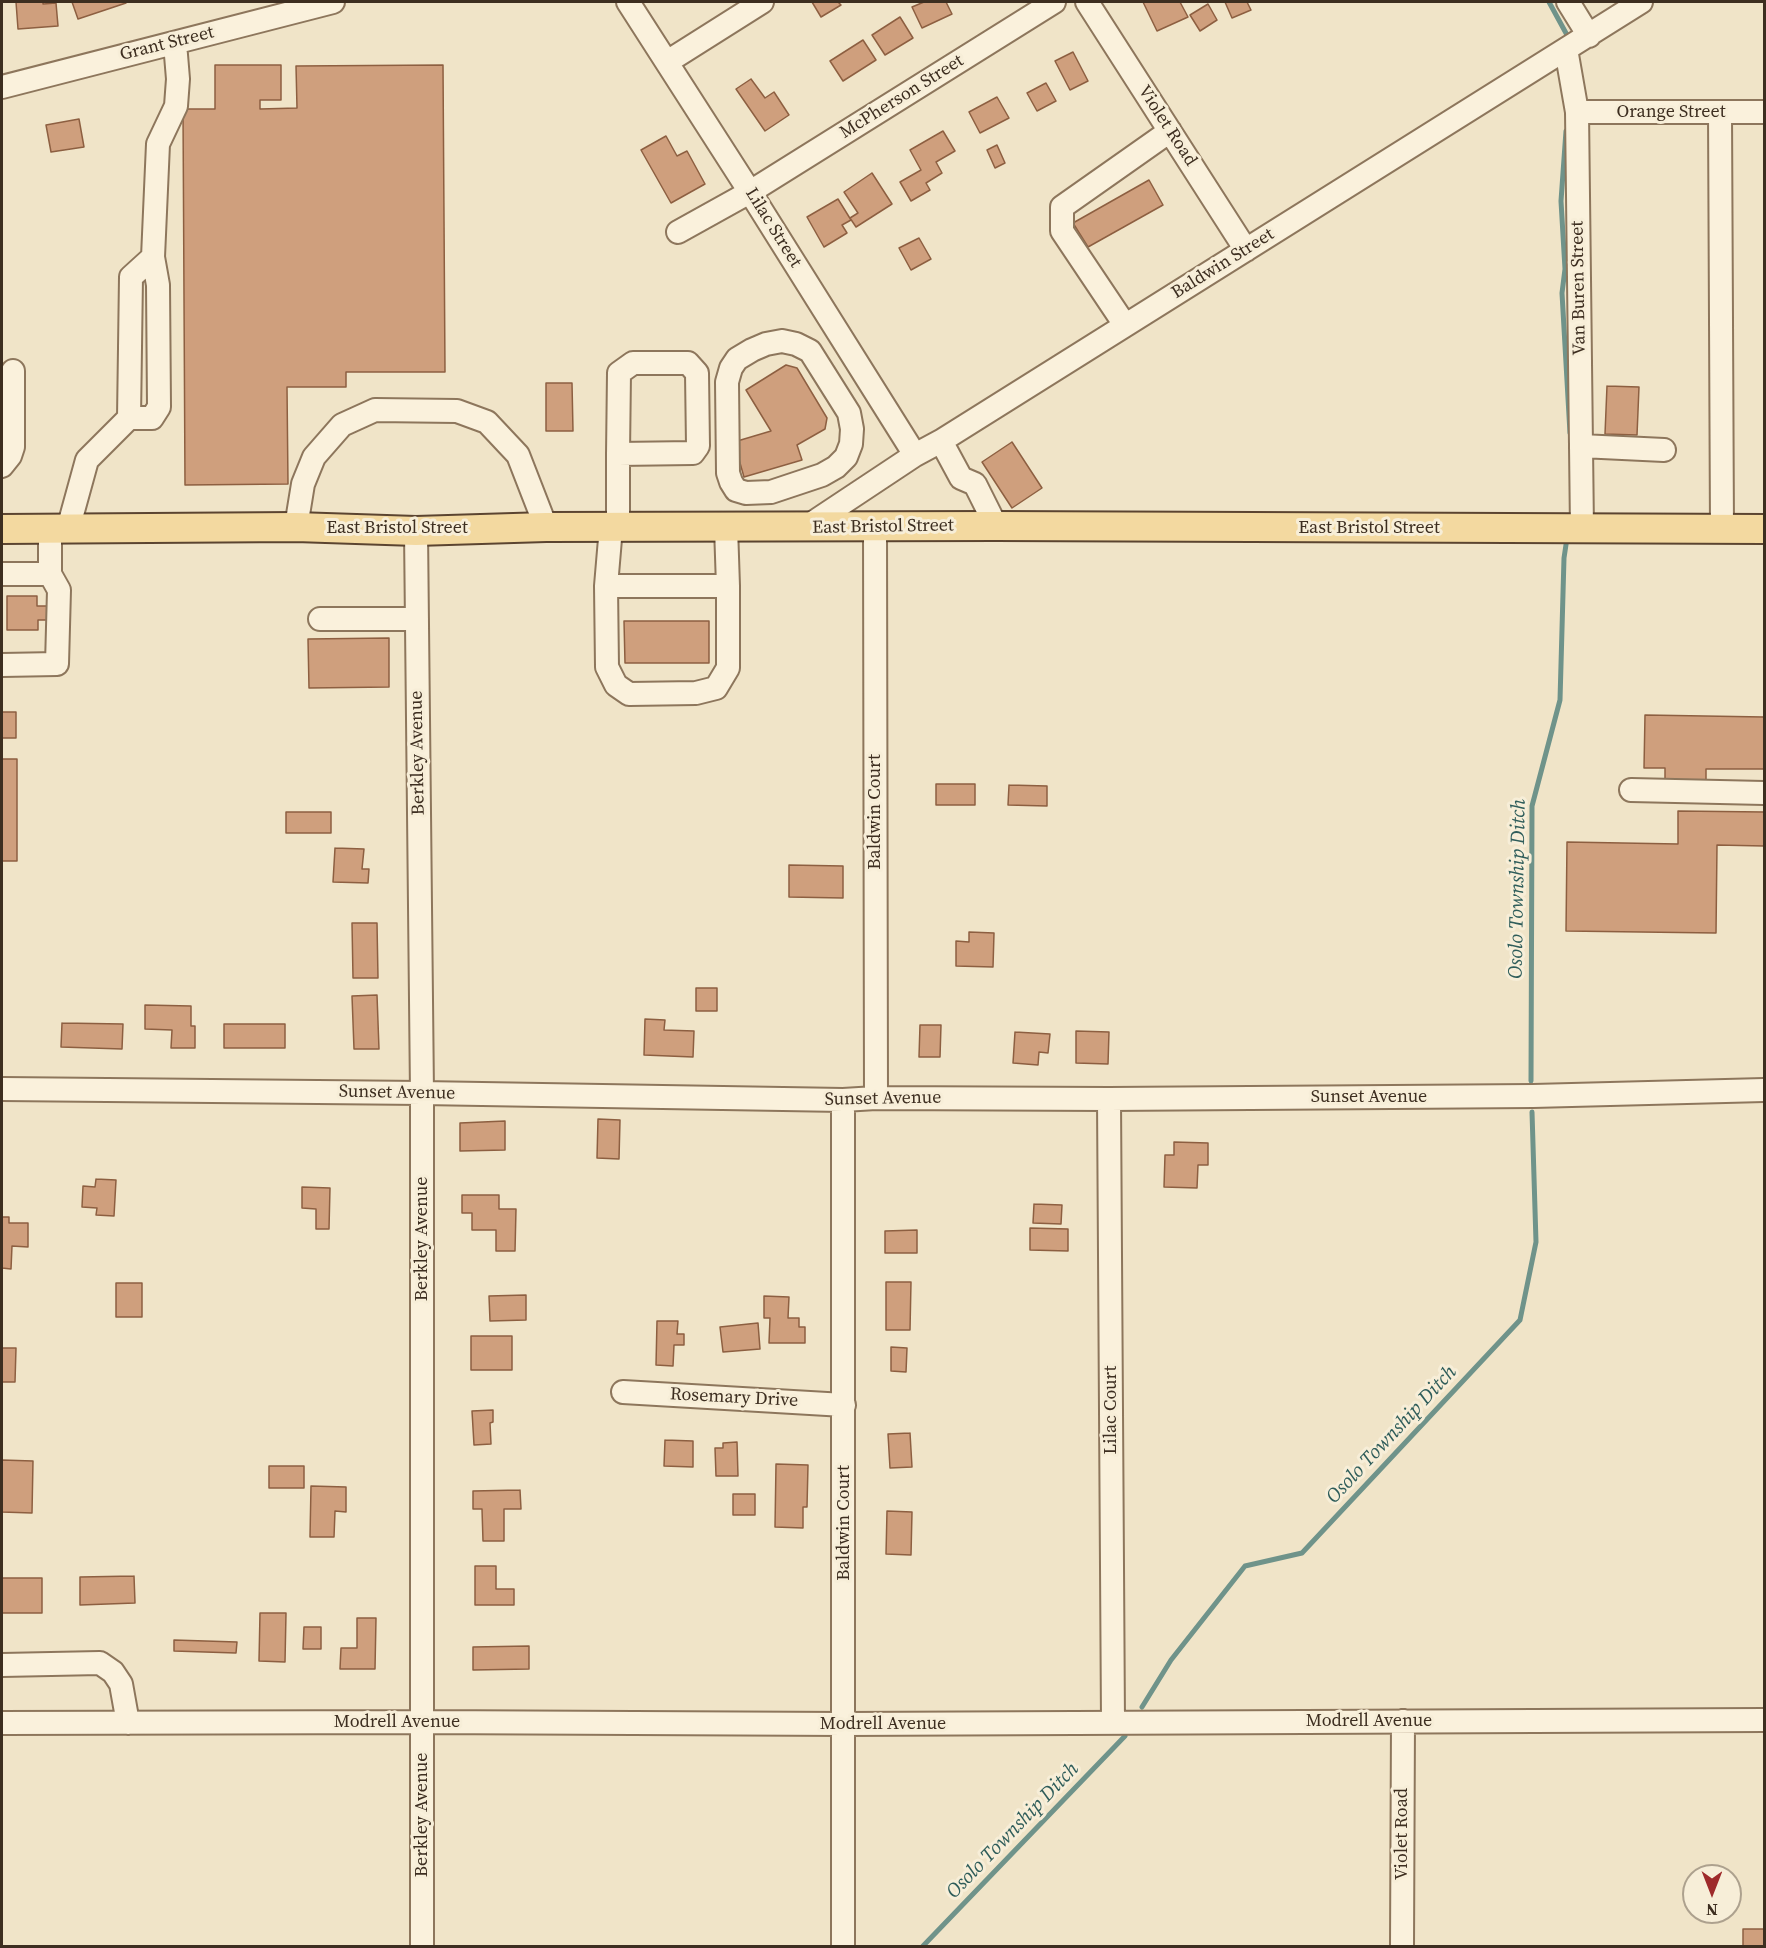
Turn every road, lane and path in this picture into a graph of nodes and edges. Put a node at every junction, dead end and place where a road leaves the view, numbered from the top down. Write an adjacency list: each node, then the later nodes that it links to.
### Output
1 (333, 2): 9 (street, Grant Street)
2 (628, 2): 11 (street, Lilac Street)
3 (762, 2): 11 (street)
4 (1054, 2): 17 (street, McPherson Street)
5 (1087, 2): 16 (street, Violet Road)
6 (1568, 2): 8 (street)
7 (1641, 2): 8 (street, Baldwin Street)
8 (1589, 36): 10 (street, Baldwin Street)
9 (175, 43): 12 (street, Grant Street); 40 (street)
10 (1566, 49): 13 (street, Van Buren Street); 19 (street, Baldwin Street)
11 (667, 62): 17 (street, Lilac Street)
12 (2, 87)
13 (1577, 112): 14 (street, Orange Street); 25 (street, Van Buren Street)
14 (1720, 112): 15 (street, Orange Street); 42 (street)
15 (1764, 112)
16 (1170, 131): 19 (street, Violet Road); 20 (street)
17 (750, 192): 18 (street, McPherson Street); 21 (street, Lilac Street)
18 (678, 232)
19 (1246, 250): 20 (street, Baldwin Street)
20 (1125, 325): 24 (street, Baldwin Street)
21 (860, 368): 23 (street); 28 (street, Lilac Street)
22 (13, 371): 29 (street)
23 (832, 387): 30 (street); 30 (street)
24 (941, 441): 28 (street, Baldwin Street); 31 (street)
25 (1581, 446): 26 (street); 41 (street, Van Buren Street)
26 (1664, 450)
27 (618, 454): 27 (street); 34 (street)
28 (915, 455): 38 (street, Baldwin Street)
29 (2, 466)
30 (759, 493): 37 (street)
31 (996, 526): 36 (main road, East Bristol Street); 41 (main road, East Bristol Street)
32 (296, 527): 33 (street); 40 (main road, East Bristol Street); 44 (main road, East Bristol Street)
33 (546, 527): 34 (main road, East Bristol Street); 44 (main road, East Bristol Street)
34 (614, 527): 35 (main road, East Bristol Street); 47 (street)
35 (726, 527): 37 (main road, East Bristol Street); 48 (street)
36 (875, 527): 38 (main road, East Bristol Street); 57 (street, Baldwin Court)
37 (759, 528): 38 (main road, East Bristol Street)
38 (804, 528)
39 (2, 529): 40 (main road, East Bristol Street)
40 (59, 529): 46 (street)
41 (1582, 529): 42 (main road, East Bristol Street)
42 (1722, 529): 43 (main road, East Bristol Street)
43 (1764, 529)
44 (416, 531): 50 (street, Berkley Avenue)
45 (2, 574): 46 (street)
46 (50, 574): 51 (street)
47 (606, 586): 48 (street); 48 (street)
48 (728, 586)
49 (320, 619): 50 (street)
50 (417, 619): 56 (street, Berkley Avenue)
51 (2, 665)
52 (1631, 790): 53 (street)
53 (1764, 793)
54 (2, 1089): 56 (street, Sunset Avenue)
55 (1764, 1090): 58 (street, Sunset Avenue)
56 (422, 1093): 59 (street, Sunset Avenue); 65 (street, Berkley Avenue)
57 (876, 1098): 58 (street, Sunset Avenue); 59 (street, Sunset Avenue)
58 (1109, 1099): 66 (street, Lilac Court)
59 (843, 1100): 61 (street, Baldwin Court)
60 (623, 1392): 61 (street, Rosemary Drive)
61 (844, 1405): 69 (street, Baldwin Court)
62 (2, 1665): 68 (street)
63 (1764, 1720): 64 (street, Modrell Avenue)
64 (1402, 1721): 66 (street, Modrell Avenue); 72 (street, Violet Road)
65 (422, 1722): 68 (street, Modrell Avenue); 69 (street, Modrell Avenue); 70 (street, Berkley Avenue)
66 (1113, 1722): 69 (street, Modrell Avenue)
67 (2, 1723): 68 (street, Modrell Avenue)
68 (128, 1723)
69 (844, 1724): 71 (street, Baldwin Court)
70 (422, 1947)
71 (843, 1947)
72 (1402, 1947)

